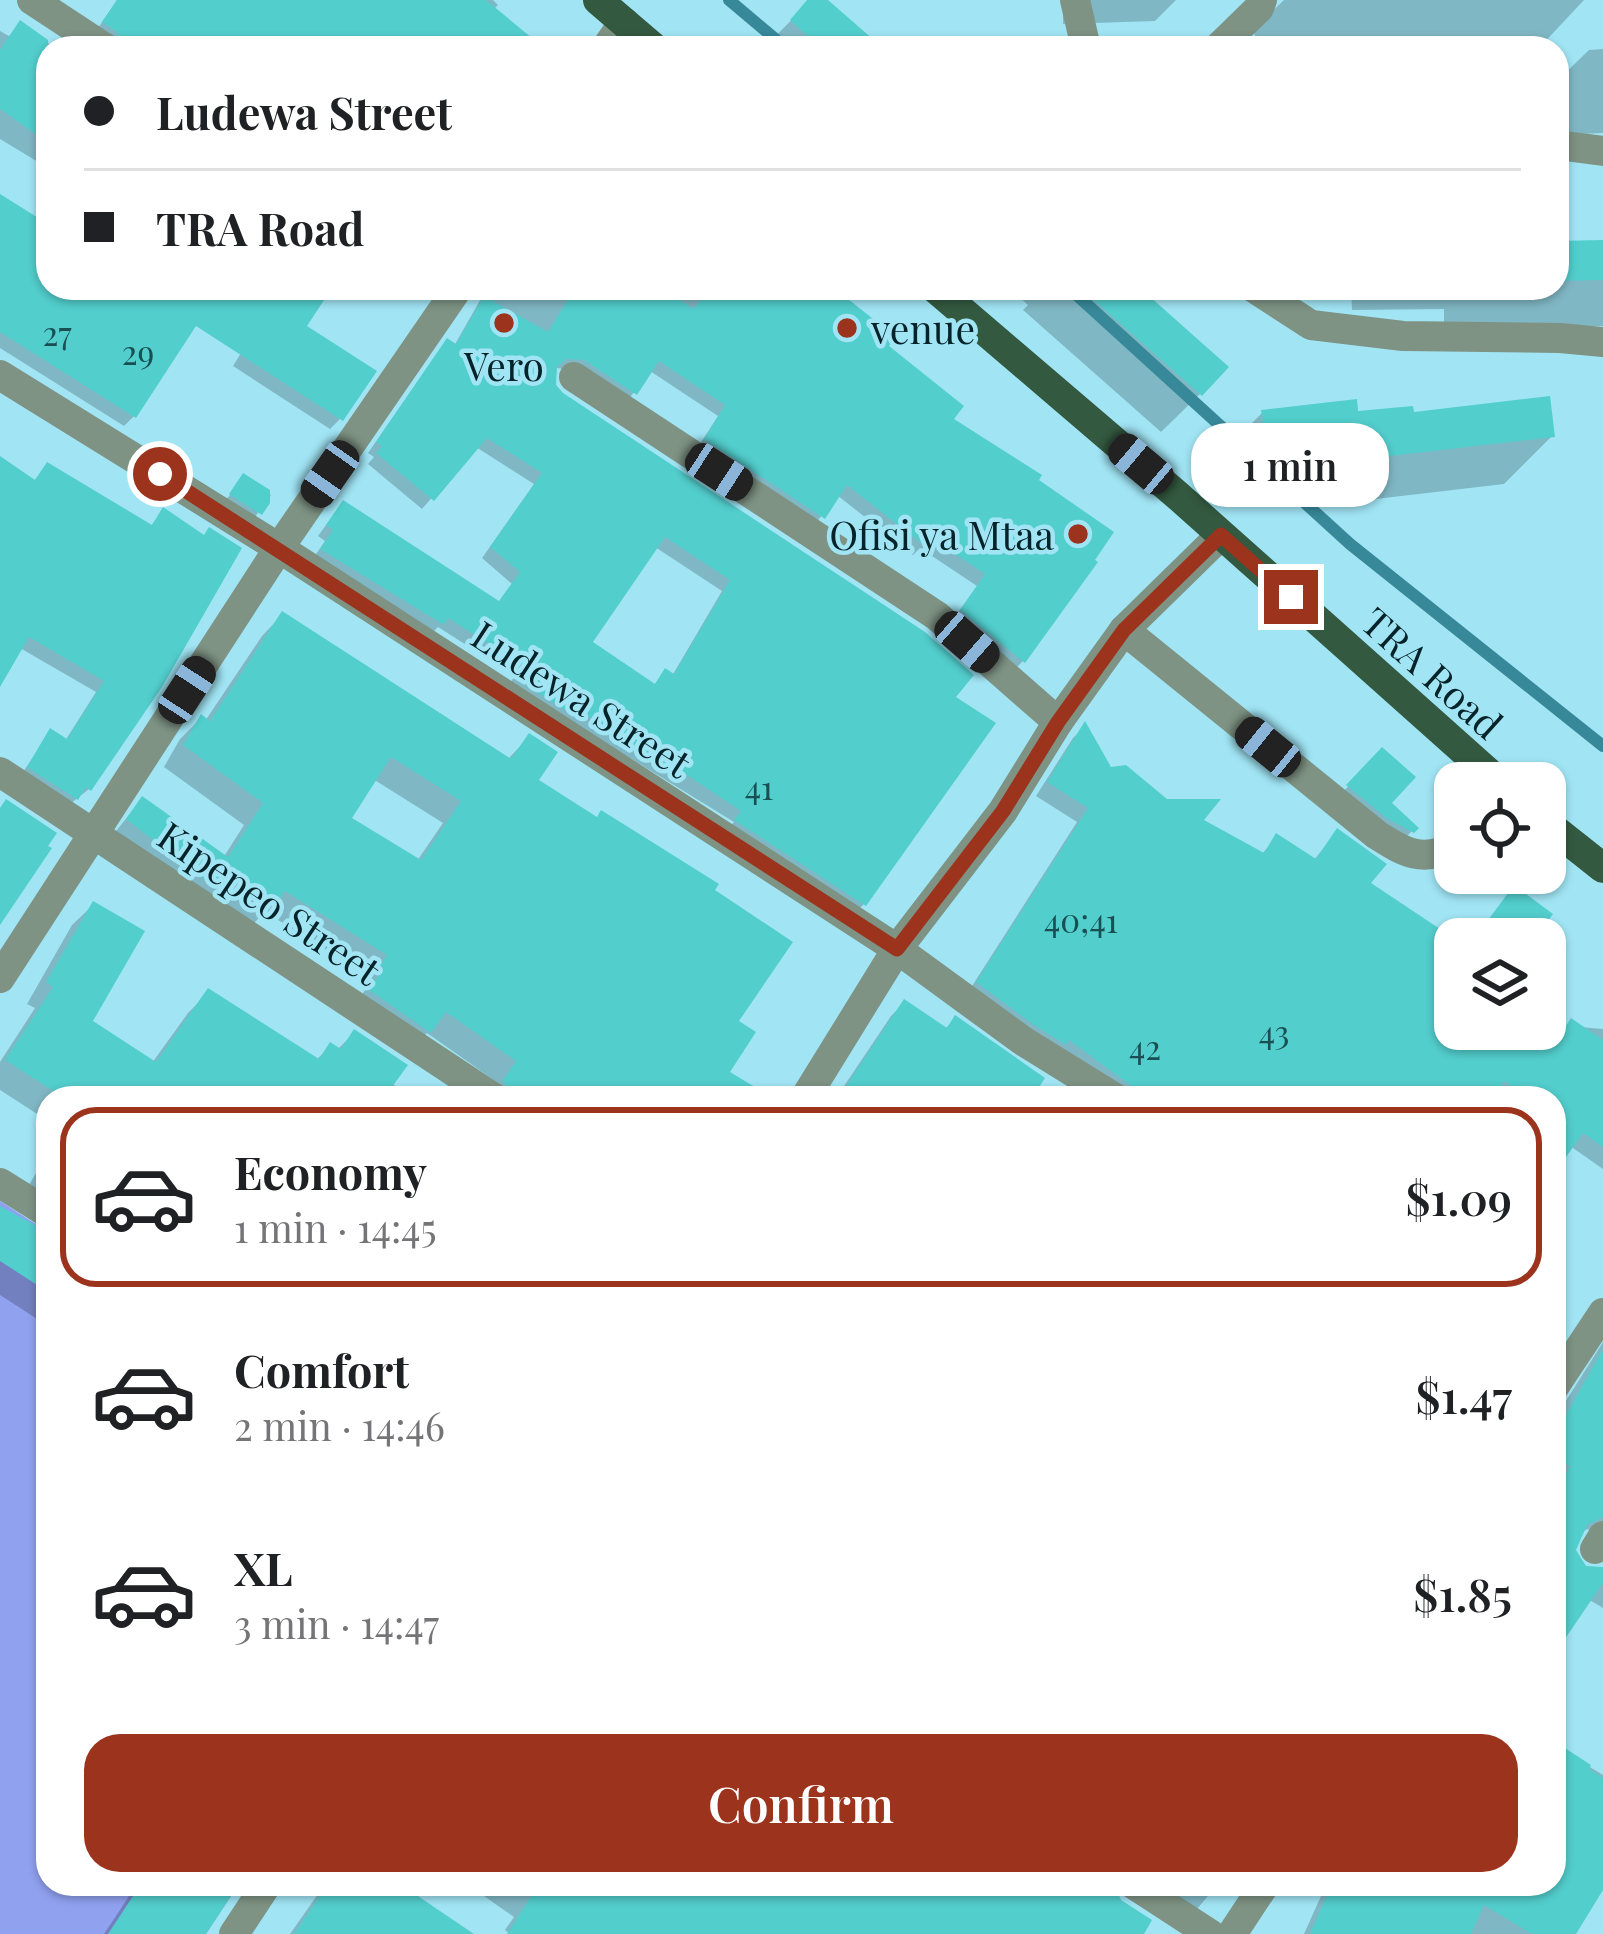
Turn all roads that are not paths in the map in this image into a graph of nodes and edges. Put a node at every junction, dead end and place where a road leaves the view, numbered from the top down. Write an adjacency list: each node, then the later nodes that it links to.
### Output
1 (32, 0): 6 (street)
2 (598, 0): 5 (main road)
3 (1075, 0): 7 (street)
4 (1262, 0): 8 (street)
5 (615, 35)
6 (87, 36)
7 (1083, 36)
8 (1231, 36)
9 (1569, 147): 10 (street)
10 (1603, 152)
11 (450, 300): 18 (street)
12 (949, 300): 17 (main road, TRA Road)
13 (1271, 300): 14 (street)
14 (1603, 342)
15 (0, 375): 18 (street, Ludewa Street)
16 (574, 376): 20 (street)
17 (1221, 535): 19 (street); 21 (main road, TRA Road)
18 (279, 548): 23 (street); 27 (street, Ludewa Street)
19 (1124, 630): 20 (street); 25 (street)
20 (1058, 722): 27 (street)
21 (1476, 762)
22 (0, 772): 23 (street, Kipepeo Street)
23 (94, 832): 28 (street); 29 (street, Kipepeo Street)
24 (1566, 839): 26 (main road)
25 (1434, 854)
26 (1603, 868)
27 (897, 949): 30 (street); 31 (street, Ludewa Street)
28 (0, 978)
29 (476, 1086)
30 (812, 1086)
31 (1096, 1086)
32 (0, 1184): 33 (street)
33 (36, 1206)
34 (1603, 1313): 35 (street)
35 (1566, 1364)
36 (259, 1896): 39 (street)
37 (1151, 1896): 40 (street)
38 (1257, 1896): 41 (street)
39 (234, 1934)
40 (1210, 1934)
41 (1232, 1934)

